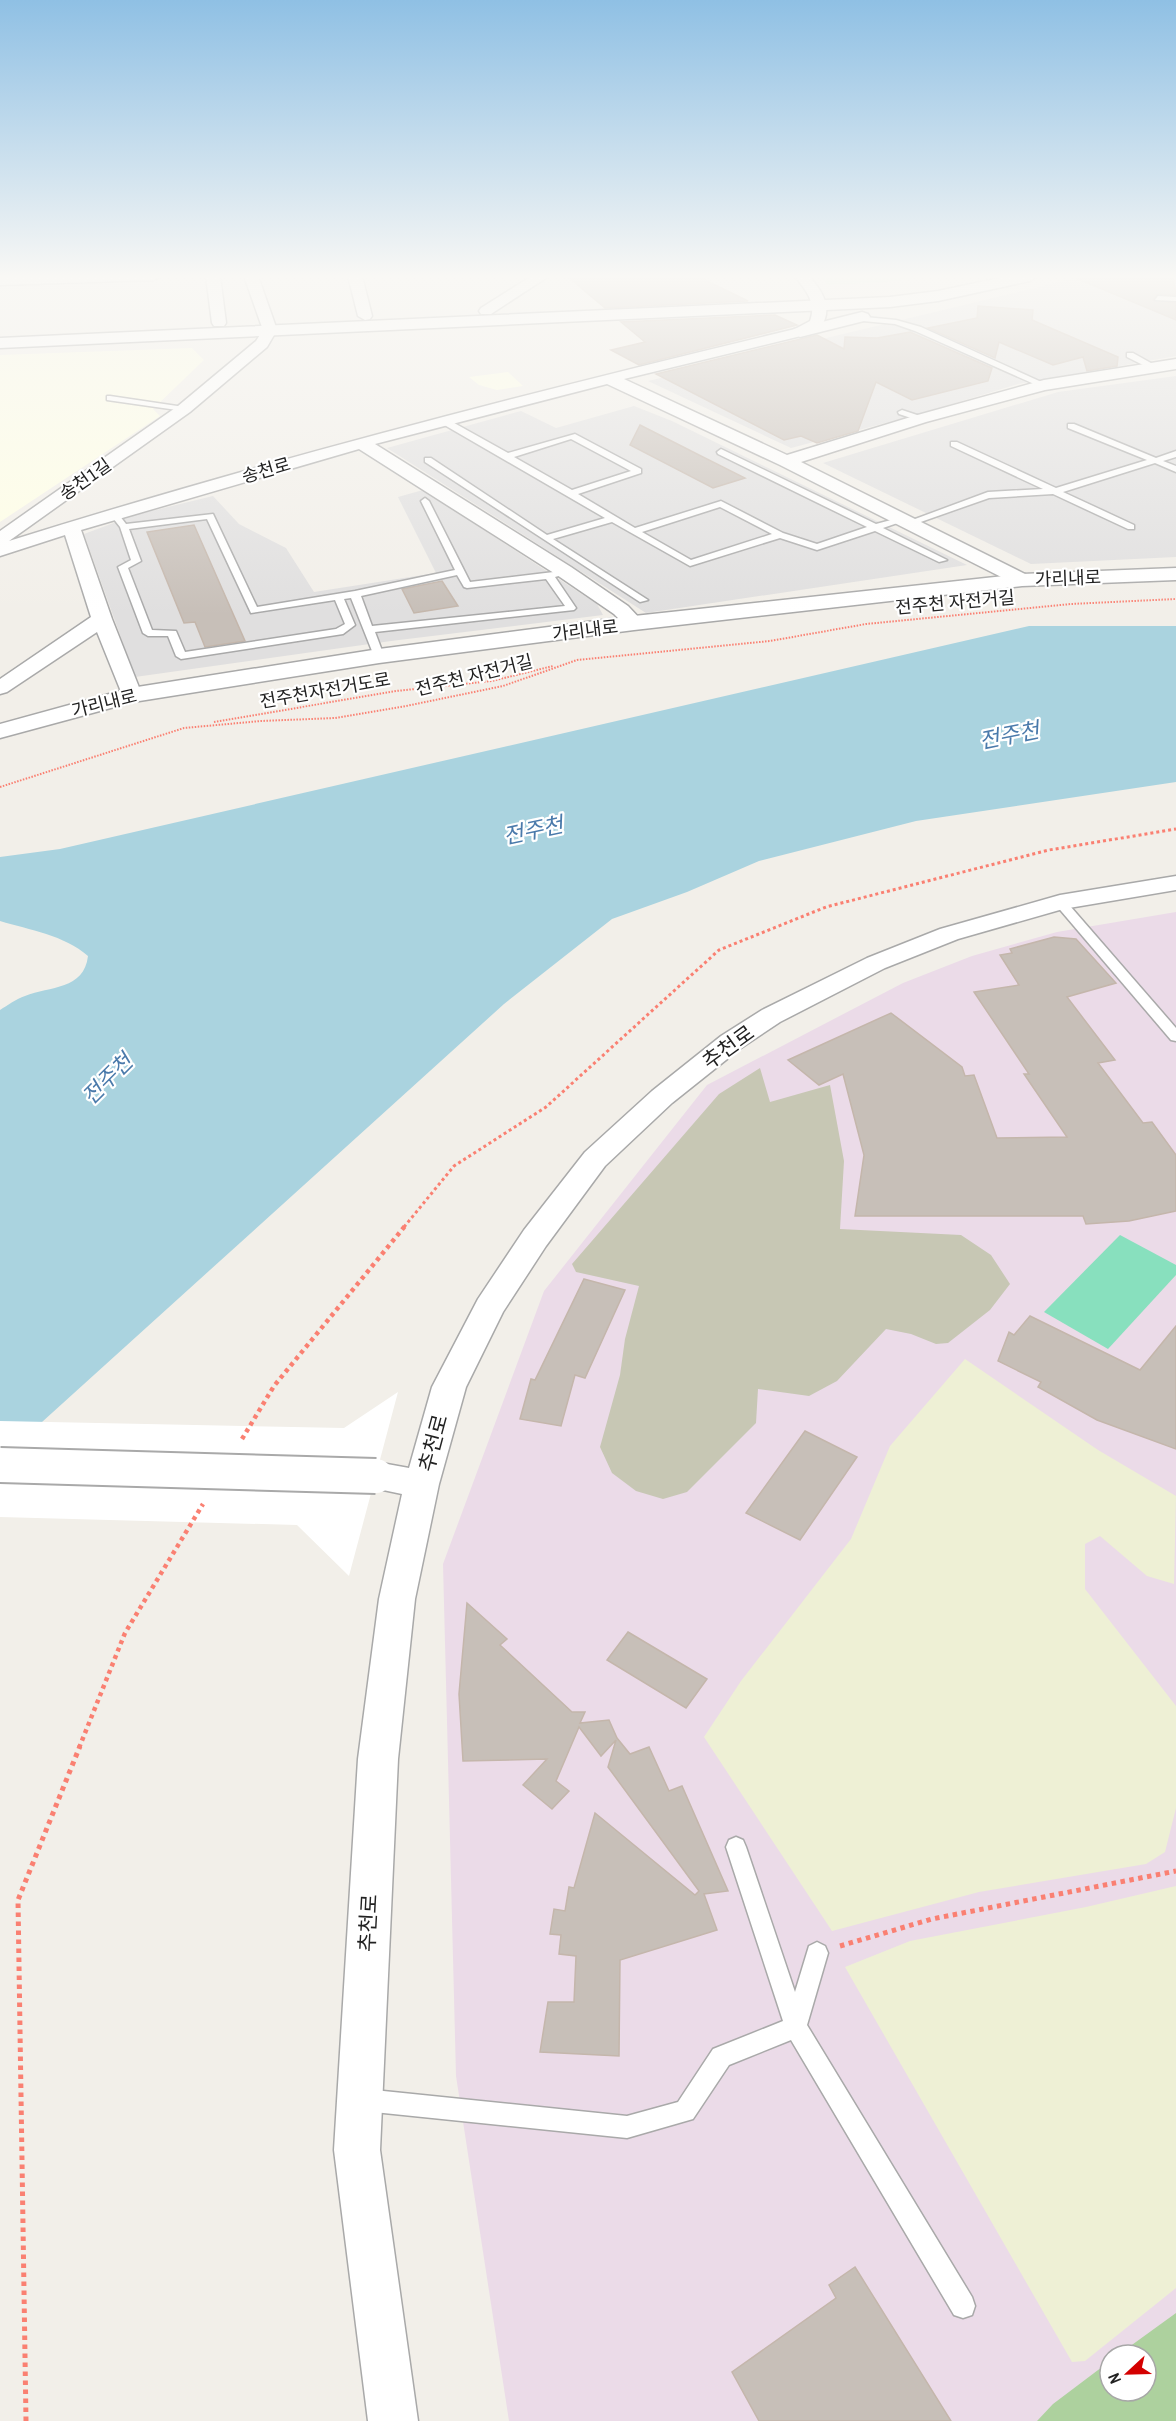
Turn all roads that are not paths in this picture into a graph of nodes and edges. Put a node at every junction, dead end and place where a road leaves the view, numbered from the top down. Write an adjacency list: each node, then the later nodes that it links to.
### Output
1 (208, 389): 6 (street, 송천1길)
2 (566, 389): 9 (street, 송천로)
3 (632, 389): 18 (street)
4 (1029, 389): 8 (street)
5 (110, 398): 6 (lane)
6 (184, 409): 32 (street, 송천1길)
7 (902, 412): 8 (lane)
8 (920, 419): 18 (street)
9 (444, 421): 11 (street, 송천로); 15 (lane)
10 (1071, 426): 17 (lane)
11 (362, 443): 24 (street, 송천로); 36 (street)
12 (954, 444): 20 (lane)
13 (721, 452): 28 (lane)
14 (1176, 454): 17 (lane)
15 (507, 456): 21 (lane); 21 (lane)
16 (428, 460): 31 (lane)
17 (1155, 460): 19 (lane); 20 (lane)
18 (786, 461): 25 (street)
19 (1176, 469)
20 (1057, 491): 25 (lane); 27 (lane)
21 (570, 494): 23 (lane)
22 (425, 501): 35 (lane)
23 (611, 519): 29 (lane); 31 (lane)
24 (119, 520): 26 (street, 송천로); 40 (lane); 40 (lane)
25 (907, 520): 28 (lane); 38 (street)
26 (71, 526): 33 (street, 송천로); 42 (street)
27 (1131, 527)
28 (873, 528): 30 (lane); 34 (lane)
29 (634, 531): 30 (lane); 30 (lane)
30 (780, 535)
31 (546, 538): 41 (lane)
32 (0, 539)
33 (0, 550)
34 (942, 560)
35 (460, 571): 36 (lane); 39 (lane)
36 (557, 574): 43 (street); 44 (lane)
37 (1176, 574): 38 (street, 가리내로)
38 (1022, 580): 43 (street, 가리내로)
39 (355, 594): 40 (lane); 44 (lane)
40 (339, 598)
41 (643, 600)
42 (102, 619): 46 (street); 47 (street)
43 (634, 623): 45 (street, 가리내로)
44 (370, 629): 45 (lane)
45 (379, 656): 47 (street, 가리내로)
46 (0, 688)
47 (131, 695): 48 (street, 가리내로)
48 (30, 722): 49 (street); 50 (street, 가리내로)
49 (0, 723)
50 (0, 731)
51 (1176, 883): 52 (street, 추천로)
52 (1060, 902): 53 (lane); 55 (street, 추천로)
53 (1176, 1037)
54 (0, 1465): 55 (street, bridge)
55 (422, 1484): 59 (street, 추천로)
56 (736, 1847): 58 (lane)
57 (816, 1953): 58 (lane)
58 (796, 2027): 59 (lane); 60 (lane)
59 (358, 2099): 61 (street, 추천로)
60 (963, 2306)
61 (393, 2421)

